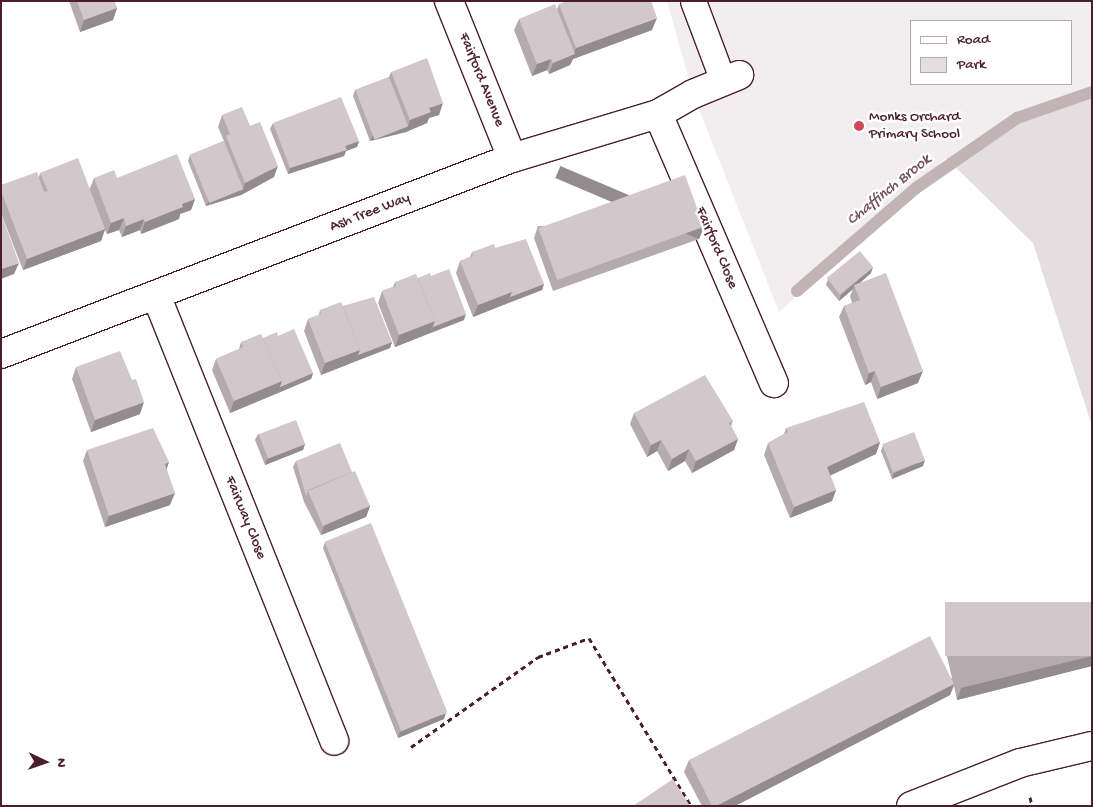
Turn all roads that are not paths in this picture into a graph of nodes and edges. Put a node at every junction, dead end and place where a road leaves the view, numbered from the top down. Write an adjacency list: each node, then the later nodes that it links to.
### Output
1 (449, 1): 5 (street, Fairford Avenue)
2 (692, 1): 3 (lane)
3 (731, 78): 4 (street, Ash Tree Way)
4 (658, 114): 5 (street, Ash Tree Way); 8 (street, Fairford Close)
5 (512, 158): 6 (street, Ash Tree Way)
6 (156, 295): 7 (street, Ash Tree Way); 9 (street, Fairway Close)
7 (1, 354)
8 (774, 383)
9 (334, 741)
10 (1092, 746): 11 (street)
11 (911, 806)

